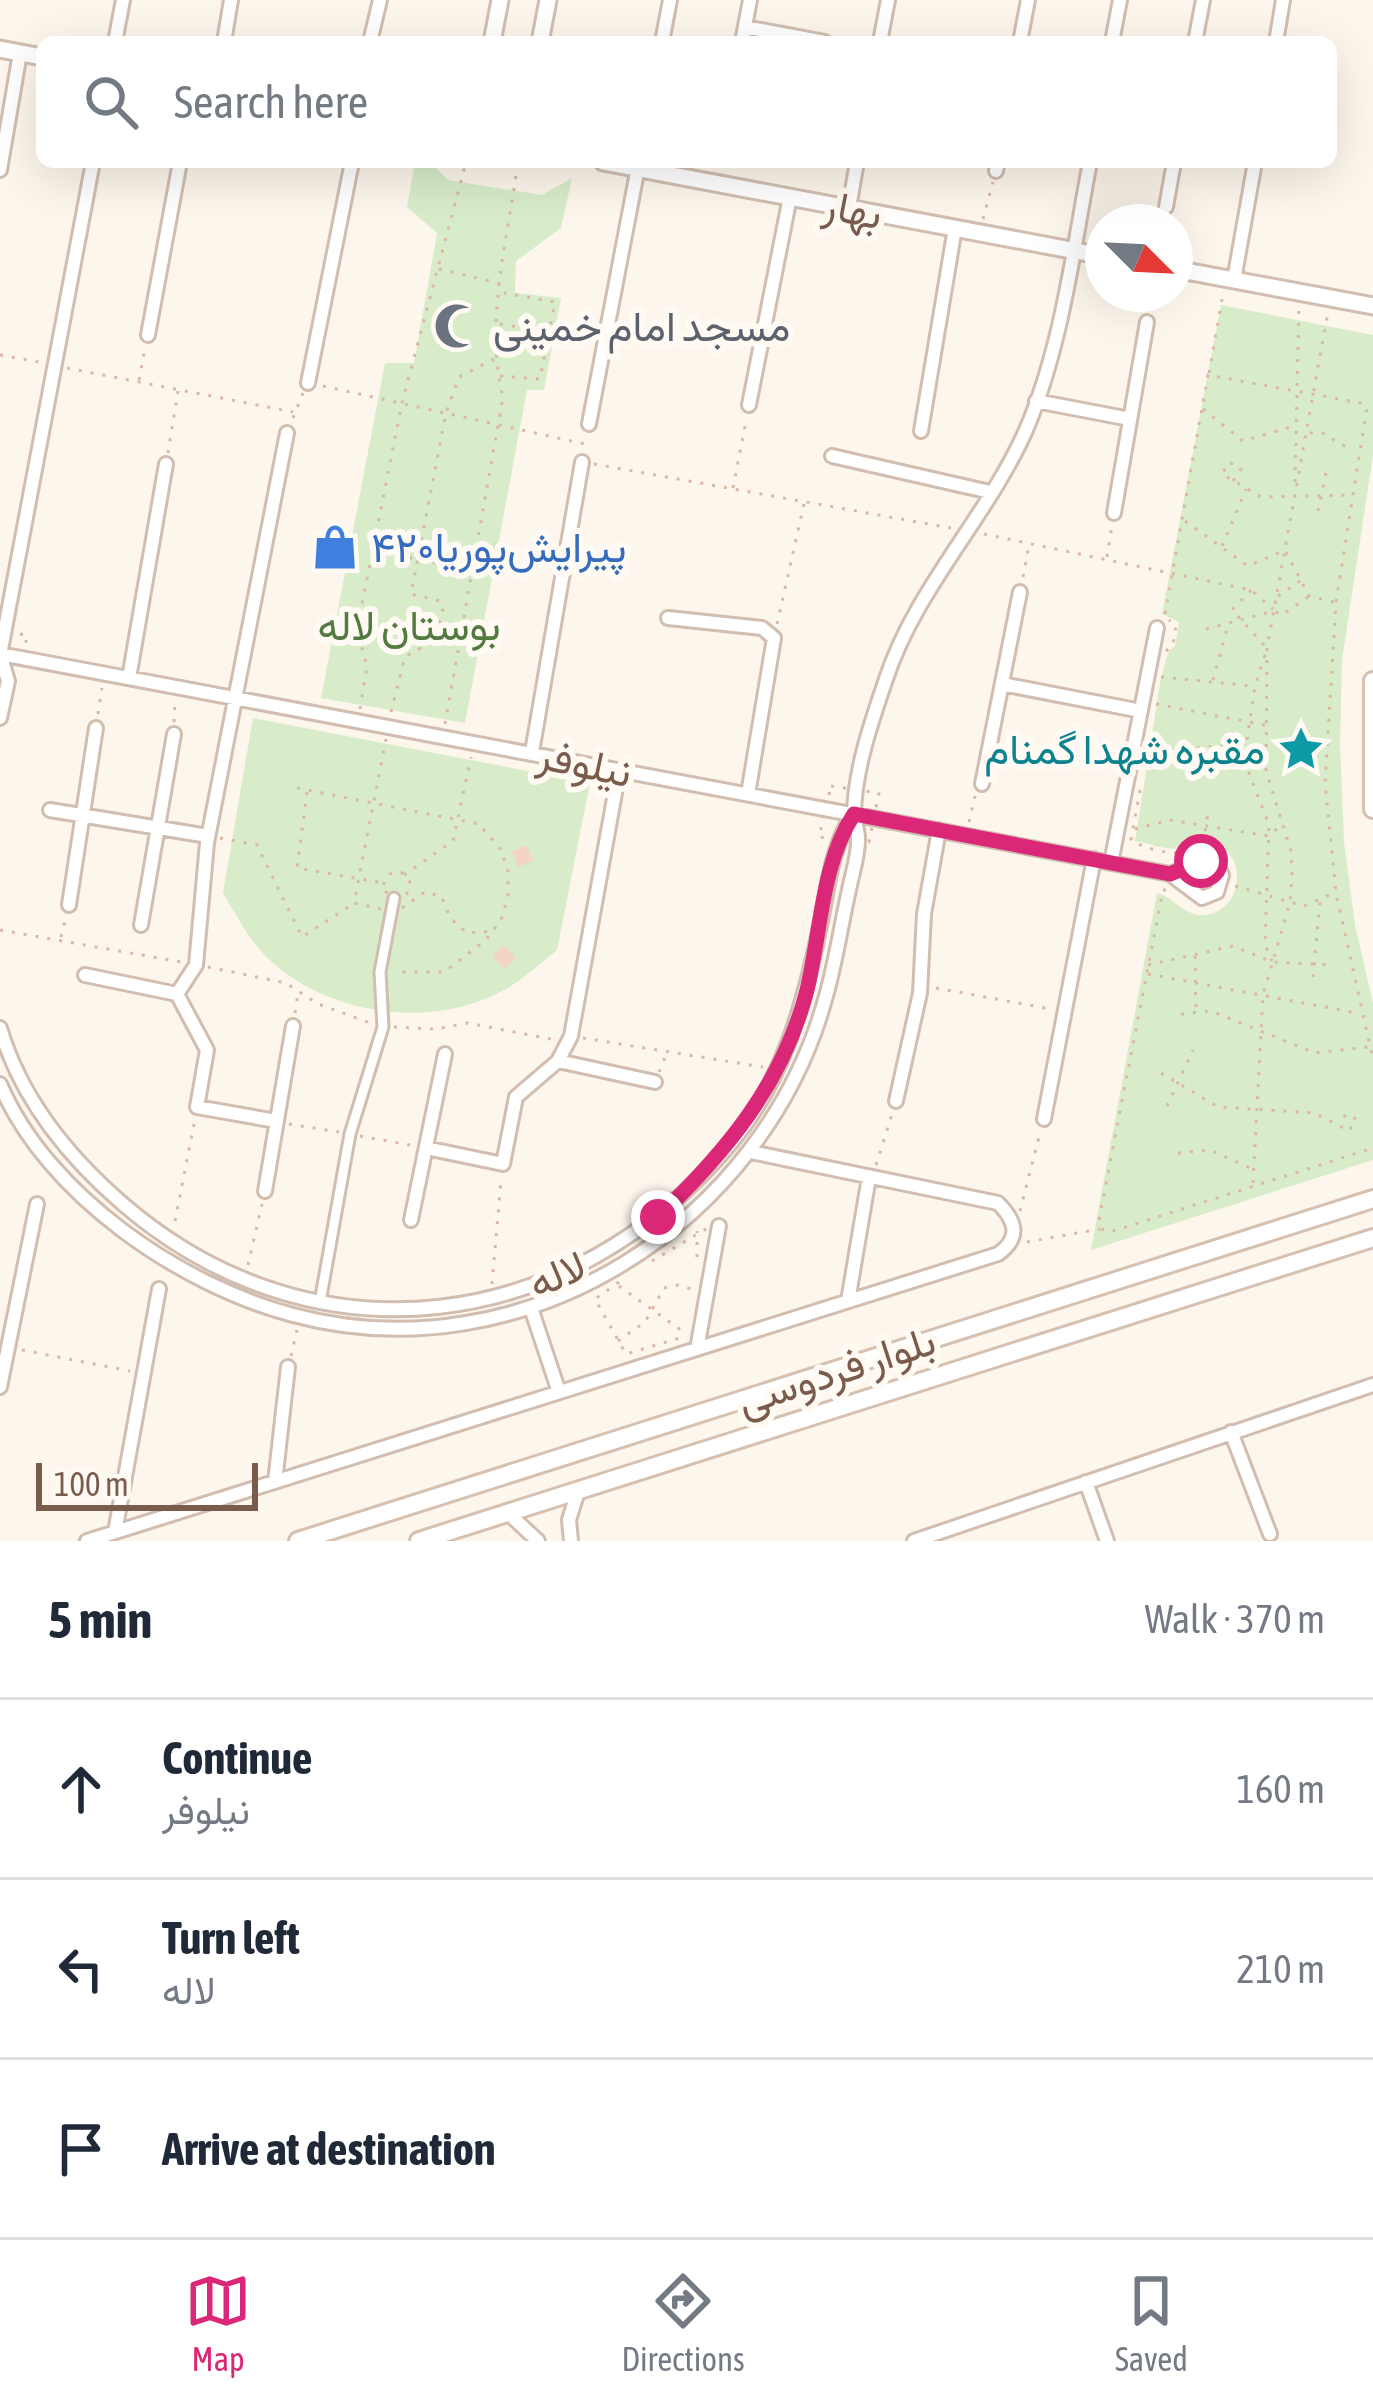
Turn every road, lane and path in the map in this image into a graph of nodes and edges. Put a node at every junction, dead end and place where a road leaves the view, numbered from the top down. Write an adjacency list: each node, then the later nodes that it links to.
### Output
1 (123, 0): 14 (street)
2 (231, 0): 15 (street)
3 (380, 0): 16 (street)
4 (500, 0): 17 (street)
5 (548, 0): 18 (street)
6 (670, 0): 19 (street)
7 (750, 0): 13 (street)
8 (888, 0): 20 (street)
9 (1028, 0): 21 (street)
10 (1120, 0): 22 (street)
11 (1202, 0): 23 (street)
12 (1283, 0): 24 (street)
13 (744, 35)
14 (116, 36)
15 (225, 36)
16 (371, 36)
17 (493, 36)
18 (541, 36)
19 (663, 36)
20 (881, 36)
21 (1021, 36)
22 (1113, 36)
23 (1196, 36)
24 (1277, 36)
25 (0, 49): 26 (street)
26 (20, 53): 27 (street); 40 (street)
27 (36, 56)
28 (92, 168): 63 (street)
29 (179, 168): 59 (street)
30 (351, 168): 67 (street)
31 (464, 168): 48 (path)
32 (517, 168): 51 (path)
33 (638, 168): 60 (street)
34 (653, 168): 41 (street, بهار)
35 (856, 168): 43 (street)
36 (996, 168): 45 (path)
37 (1089, 168): 46 (street)
38 (1173, 168): 42 (street)
39 (1254, 168): 50 (street)
40 (0, 170)
41 (790, 197): 43 (street, بهار); 73 (street)
42 (1167, 204)
43 (848, 208): 44 (street, بهار)
44 (955, 228): 45 (street, بهار); 81 (street)
45 (980, 232): 46 (street, بهار)
46 (1073, 250): 47 (street, بهار); 71 (street)
47 (1085, 252)
48 (437, 268): 51 (path); 72 (path)
49 (1193, 272): 50 (street)
50 (1230, 279): 52 (street); 64 (path)
51 (501, 283): 53 (path)
52 (1299, 292): 54 (street); 69 (path)
53 (500, 293): 57 (path); 58 (path)
54 (1330, 298): 55 (street); 70 (path)
55 (1373, 306)
56 (1147, 322): 77 (street)
57 (498, 323): 58 (path); 62 (path)
58 (549, 333): 60 (path); 65 (path)
59 (148, 335): 66 (path)
60 (605, 341): 78 (street)
61 (0, 355): 63 (path)
62 (496, 358): 65 (path); 76 (path)
63 (54, 365): 66 (path); 121 (street)
64 (1208, 375): 69 (path); 74 (path)
65 (498, 376): 79 (path)
66 (138, 382): 68 (path)
67 (308, 382): 72 (path); 75 (path)
68 (178, 390): 75 (path); 87 (path)
69 (1297, 391): 70 (path); 80 (path)
70 (1313, 394): 82 (path); 93 (path)
71 (1036, 401): 77 (street); 92 (street)
72 (402, 404): 76 (path); 103 (path)
73 (749, 405): 91 (path)
74 (1202, 408): 80 (path); 99 (path)
75 (296, 412): 83 (path)
76 (446, 413): 79 (path); 106 (path)
77 (1130, 419): 98 (street)
78 (589, 424)
79 (499, 425): 86 (path); 107 (path)
80 (1296, 426): 94 (path)
81 (921, 431)
82 (1306, 433): 84 (path); 94 (path)
83 (287, 434): 134 (street)
84 (1346, 446)
85 (832, 456): 92 (street)
86 (582, 462): 91 (path); 148 (street)
87 (166, 464): 128 (street)
88 (1327, 467): 95 (path)
89 (1233, 481): 90 (path)
90 (1246, 489): 94 (path); 102 (path)
91 (733, 490): 96 (path)
92 (990, 492): 100 (street)
93 (1353, 495): 95 (path); 114 (path)
94 (1294, 496): 95 (path); 104 (path)
95 (1321, 496): 97 (path)
96 (804, 502): 100 (path); 122 (path)
97 (1318, 511)
98 (1114, 513): 105 (path)
99 (1182, 519): 102 (path); 108 (path)
100 (966, 531): 101 (path); 159 (street)
101 (1030, 543): 105 (path); 111 (path)
102 (1222, 547): 104 (path)
103 (373, 550): 106 (path); 139 (path)
104 (1285, 550): 109 (path); 113 (path)
105 (1107, 559): 108 (path)
106 (419, 560): 107 (path); 141 (path)
107 (472, 572): 145 (path)
108 (1172, 572): 110 (path); 127 (path)
109 (1301, 580): 112 (path); 113 (path)
110 (1251, 590): 115 (path); 117 (path)
111 (1020, 592): 131 (street)
112 (1309, 596): 114 (path); 115 (path)
113 (1276, 597): 115 (path)
114 (1336, 602): 182 (path)
115 (1274, 610): 117 (path); 123 (path)
116 (668, 618): 122 (street)
117 (1241, 620): 118 (path); 123 (path)
118 (1228, 623): 120 (path); 130 (path)
119 (1157, 628): 136 (street)
120 (1206, 629)
121 (4, 632): 124 (street); 125 (path)
122 (774, 638): 154 (street)
123 (1268, 648): 132 (path); 140 (path)
124 (0, 655): 125 (street, نیلوفر); 137 (street)
125 (24, 659): 126 (street, نیلوفر)
126 (104, 674): 128 (street, نیلوفر); 142 (path)
127 (1161, 677): 130 (path); 135 (path)
128 (129, 679): 133 (street, نیلوفر)
129 (1373, 681): 156 (main road)
130 (1213, 682): 132 (path)
131 (1002, 684): 136 (street); 150 (street)
132 (1255, 686): 138 (path)
133 (176, 687): 134 (street, نیلوفر); 143 (path)
134 (234, 698): 139 (street, نیلوفر); 168 (street)
135 (1156, 704): 136 (path); 138 (path)
136 (1147, 716): 173 (street)
137 (0, 718)
138 (1248, 721): 140 (path); 147 (path)
139 (358, 722): 141 (street, نیلوفر)
140 (1267, 725): 162 (path)
141 (389, 727): 145 (street, نیلوفر); 155 (path)
142 (96, 728): 160 (street)
143 (174, 734): 164 (street)
144 (1150, 736): 147 (path)
145 (442, 737): 146 (street, نیلوفر)
146 (474, 743): 148 (street, نیلوفر); 161 (path)
147 (1244, 743): 169 (path)
148 (532, 752): 149 (street, نیلوفر)
149 (619, 771): 154 (street, نیلوفر); 220 (street)
150 (982, 784): 167 (path)
151 (297, 788): 152 (path)
152 (308, 790): 155 (path); 177 (path)
153 (1140, 790): 165 (path)
154 (748, 794): 159 (street, نیلوفر)
155 (374, 803): 161 (path); 177 (path)
156 (1373, 808)
157 (50, 810): 160 (street)
158 (1208, 813): 163 (path)
159 (854, 814): 166 (street, نیلوفر); 234 (street, لاله); 257 (street, لاله)
160 (83, 816): 164 (street); 188 (street)
161 (458, 819): 175 (path); 191 (path)
162 (1283, 823): 169 (path); 186 (path)
163 (1206, 826): 165 (path); 169 (path); 170 (path)
164 (158, 827): 168 (street); 190 (street)
165 (1133, 829): 170 (path)
166 (939, 830): 167 (street, نیلوفر); 204 (street)
167 (965, 835): 172 (street, نیلوفر)
168 (208, 836): 187 (path); 206 (street)
169 (1269, 836): 183 (path)
170 (1203, 844): 171 (path)
171 (1219, 849)
172 (1094, 860): 173 (street, نیلوفر); 208 (street)
173 (1112, 862): 174 (street, نیلوفر)
174 (1170, 874)
175 (404, 875)
176 (1234, 877): 179 (path)
177 (359, 879): 178 (path); 187 (path)
178 (384, 883)
179 (1233, 886): 181 (path); 183 (path)
180 (1173, 892): 198 (path)
181 (1230, 893)
182 (1336, 893): 185 (path); 210 (path)
183 (1266, 895): 186 (path); 195 (path)
184 (394, 898): 189 (street)
185 (1321, 899): 186 (path); 196 (path)
186 (1290, 902): 195 (path)
187 (354, 903): 189 (path)
188 (69, 905): 192 (path)
189 (391, 911): 191 (path); 199 (street)
190 (141, 925)
191 (494, 931): 199 (path)
192 (61, 939)
193 (86, 944): 201 (path)
194 (1195, 955): 195 (path); 198 (path); 203 (path)
195 (1272, 962): 196 (path); 207 (path)
196 (1314, 964): 197 (path); 202 (path)
197 (1331, 964)
198 (1148, 965): 200 (path)
199 (380, 972): 259 (street)
200 (1146, 974): 203 (path); 245 (path)
201 (85, 975): 206 (street)
202 (1313, 977)
203 (1196, 983): 207 (path); 209 (path)
204 (920, 985): 208 (path); 225 (street)
205 (298, 991): 212 (path)
206 (177, 994): 227 (street)
207 (1263, 995): 210 (path); 214 (path)
208 (1064, 1012): 229 (street)
209 (1196, 1012): 211 (path); 214 (path)
210 (1360, 1013): 215 (path)
211 (1181, 1014)
212 (293, 1027): 230 (street)
213 (0, 1028): 248 (street, لاله)
214 (1261, 1031): 215 (path); 228 (path)
215 (1370, 1046): 219 (path)
216 (1193, 1050): 223 (path)
217 (668, 1051): 222 (path)
218 (445, 1054): 232 (street)
219 (1373, 1059)
220 (558, 1061): 222 (street); 236 (street)
221 (1161, 1073): 223 (path)
222 (655, 1082)
223 (1178, 1083): 226 (path); 228 (path)
224 (0, 1084): 262 (street, لاله)
225 (896, 1101): 238 (path)
226 (1167, 1106)
227 (197, 1107): 230 (street); 248 (path)
228 (1257, 1109): 231 (path); 237 (path)
229 (1044, 1119): 246 (path)
230 (276, 1121): 240 (street)
231 (1339, 1125)
232 (426, 1148): 236 (street); 243 (street)
233 (1373, 1148): 239 (path)
234 (751, 1153): 238 (street); 255 (street, لاله)
235 (1178, 1153): 237 (path)
236 (502, 1164): 257 (path)
237 (1254, 1170): 239 (path)
238 (868, 1177): 246 (street); 258 (street)
239 (1253, 1186): 245 (path)
240 (265, 1190): 254 (path)
241 (1373, 1199): 281 (main road, بلوار فردوسی)
242 (37, 1204): 264 (street)
243 (411, 1220)
244 (719, 1226): 265 (street)
245 (1102, 1228): 249 (path)
246 (1016, 1230): 249 (street)
247 (1373, 1238): 275 (main road, بلوار فردوسی)
248 (171, 1240): 254 (street, لاله)
249 (1010, 1245): 258 (street)
250 (702, 1262): 251 (path)
251 (649, 1263)
252 (633, 1274): 255 (path)
253 (699, 1276): 261 (path)
254 (245, 1278): 259 (street, لاله)
255 (613, 1279): 260 (street, لاله); 261 (path); 263 (path)
256 (159, 1289): 268 (street)
257 (490, 1298): 259 (street, لاله)
258 (848, 1301): 265 (street)
259 (320, 1302)
260 (531, 1308): 262 (street, لاله); 271 (street)
261 (652, 1309): 263 (path); 263 (path)
262 (300, 1317): 267 (path)
263 (619, 1341)
264 (8, 1347): 266 (street); 268 (path)
265 (698, 1348): 271 (street)
266 (2, 1366): 270 (street)
267 (288, 1367): 273 (street)
268 (144, 1373): 277 (street)
269 (1373, 1385): 272 (street)
270 (0, 1387)
271 (559, 1392): 273 (street)
272 (1231, 1432): 274 (street); 278 (street)
273 (274, 1482): 277 (street)
274 (1086, 1482): 279 (street); 286 (street)
275 (578, 1491): 276 (main road, بلوار فردوسی); 284 (street)
276 (508, 1513): 282 (main road, بلوار فردوسی); 283 (street)
277 (116, 1532): 280 (street)
278 (1270, 1534)
279 (940, 1537): 285 (street)
280 (87, 1541)
281 (298, 1541)
282 (419, 1541)
283 (538, 1541)
284 (571, 1541)
285 (914, 1541)
286 (1107, 1541)

